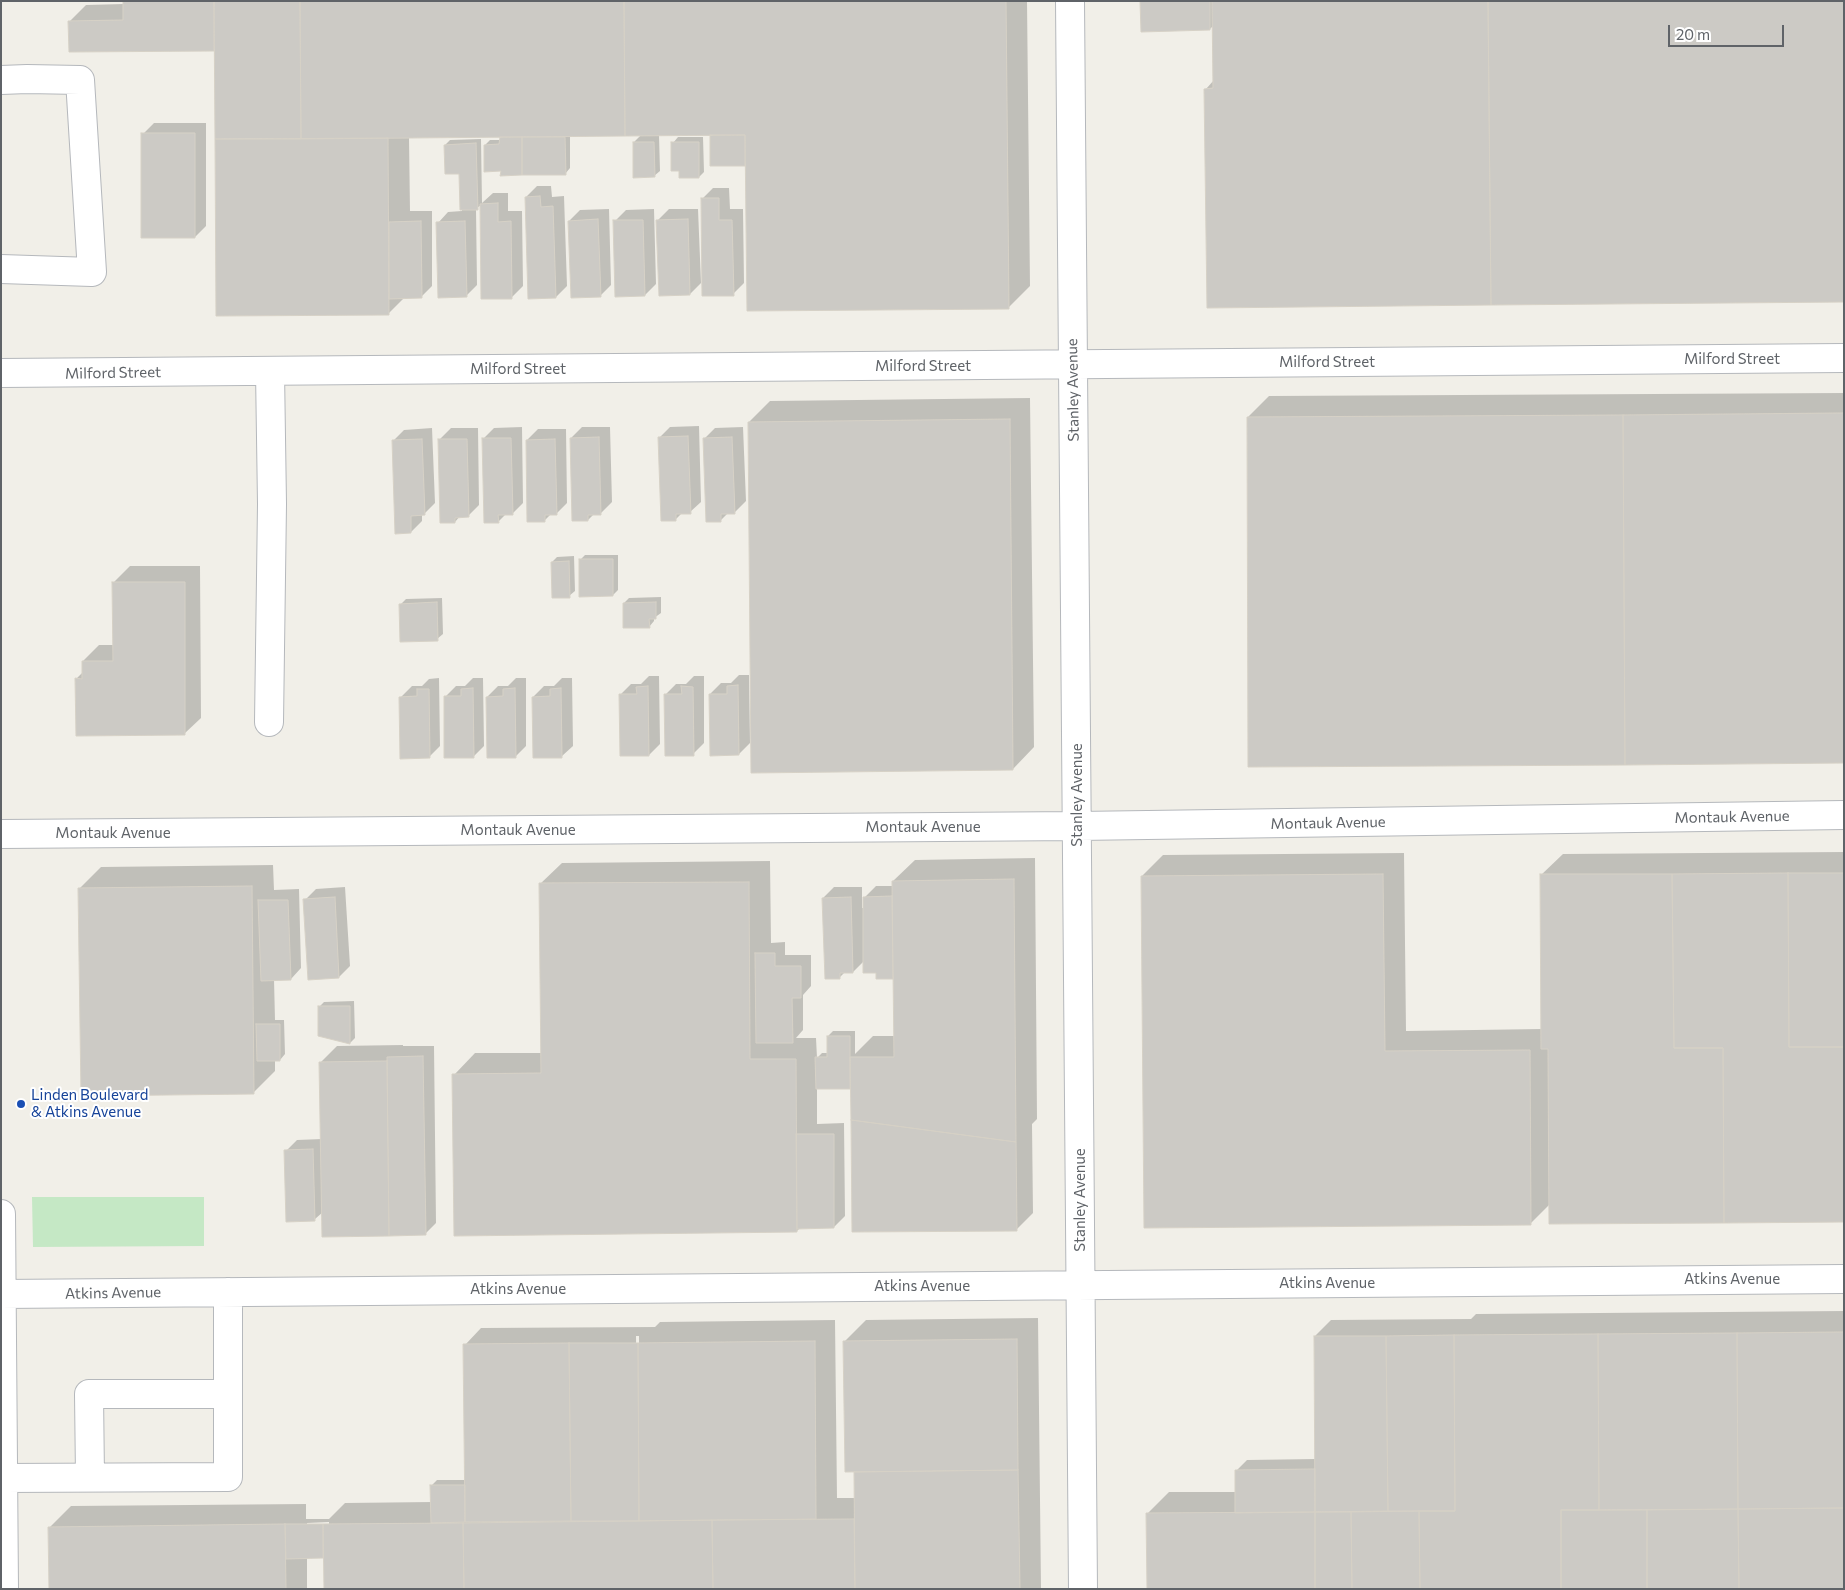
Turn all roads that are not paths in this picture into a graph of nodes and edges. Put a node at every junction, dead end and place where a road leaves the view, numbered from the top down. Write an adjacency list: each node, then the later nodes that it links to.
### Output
1 (1070, 1): 5 (street, Stanley Avenue)
2 (1, 80): 3 (street)
3 (1, 269)
4 (1844, 358): 5 (street, Milford Street)
5 (1073, 365): 6 (street, Milford Street); 10 (street, Stanley Avenue)
6 (270, 371): 7 (street, Milford Street); 8 (street)
7 (1, 373)
8 (269, 722)
9 (1844, 816): 10 (street, Montauk Avenue)
10 (1078, 826): 11 (street, Montauk Avenue); 14 (street, Stanley Avenue)
11 (1, 834)
12 (1, 1214): 16 (street)
13 (1844, 1279): 14 (street, Atkins Avenue)
14 (1081, 1285): 15 (street, Atkins Avenue); 21 (street, Stanley Avenue)
15 (228, 1292): 16 (street, Atkins Avenue); 17 (street)
16 (2, 1294): 18 (street)
17 (228, 1394): 19 (street); 19 (street)
18 (3, 1478): 19 (street); 20 (street)
19 (90, 1478)
20 (4, 1589)
21 (1083, 1589)

